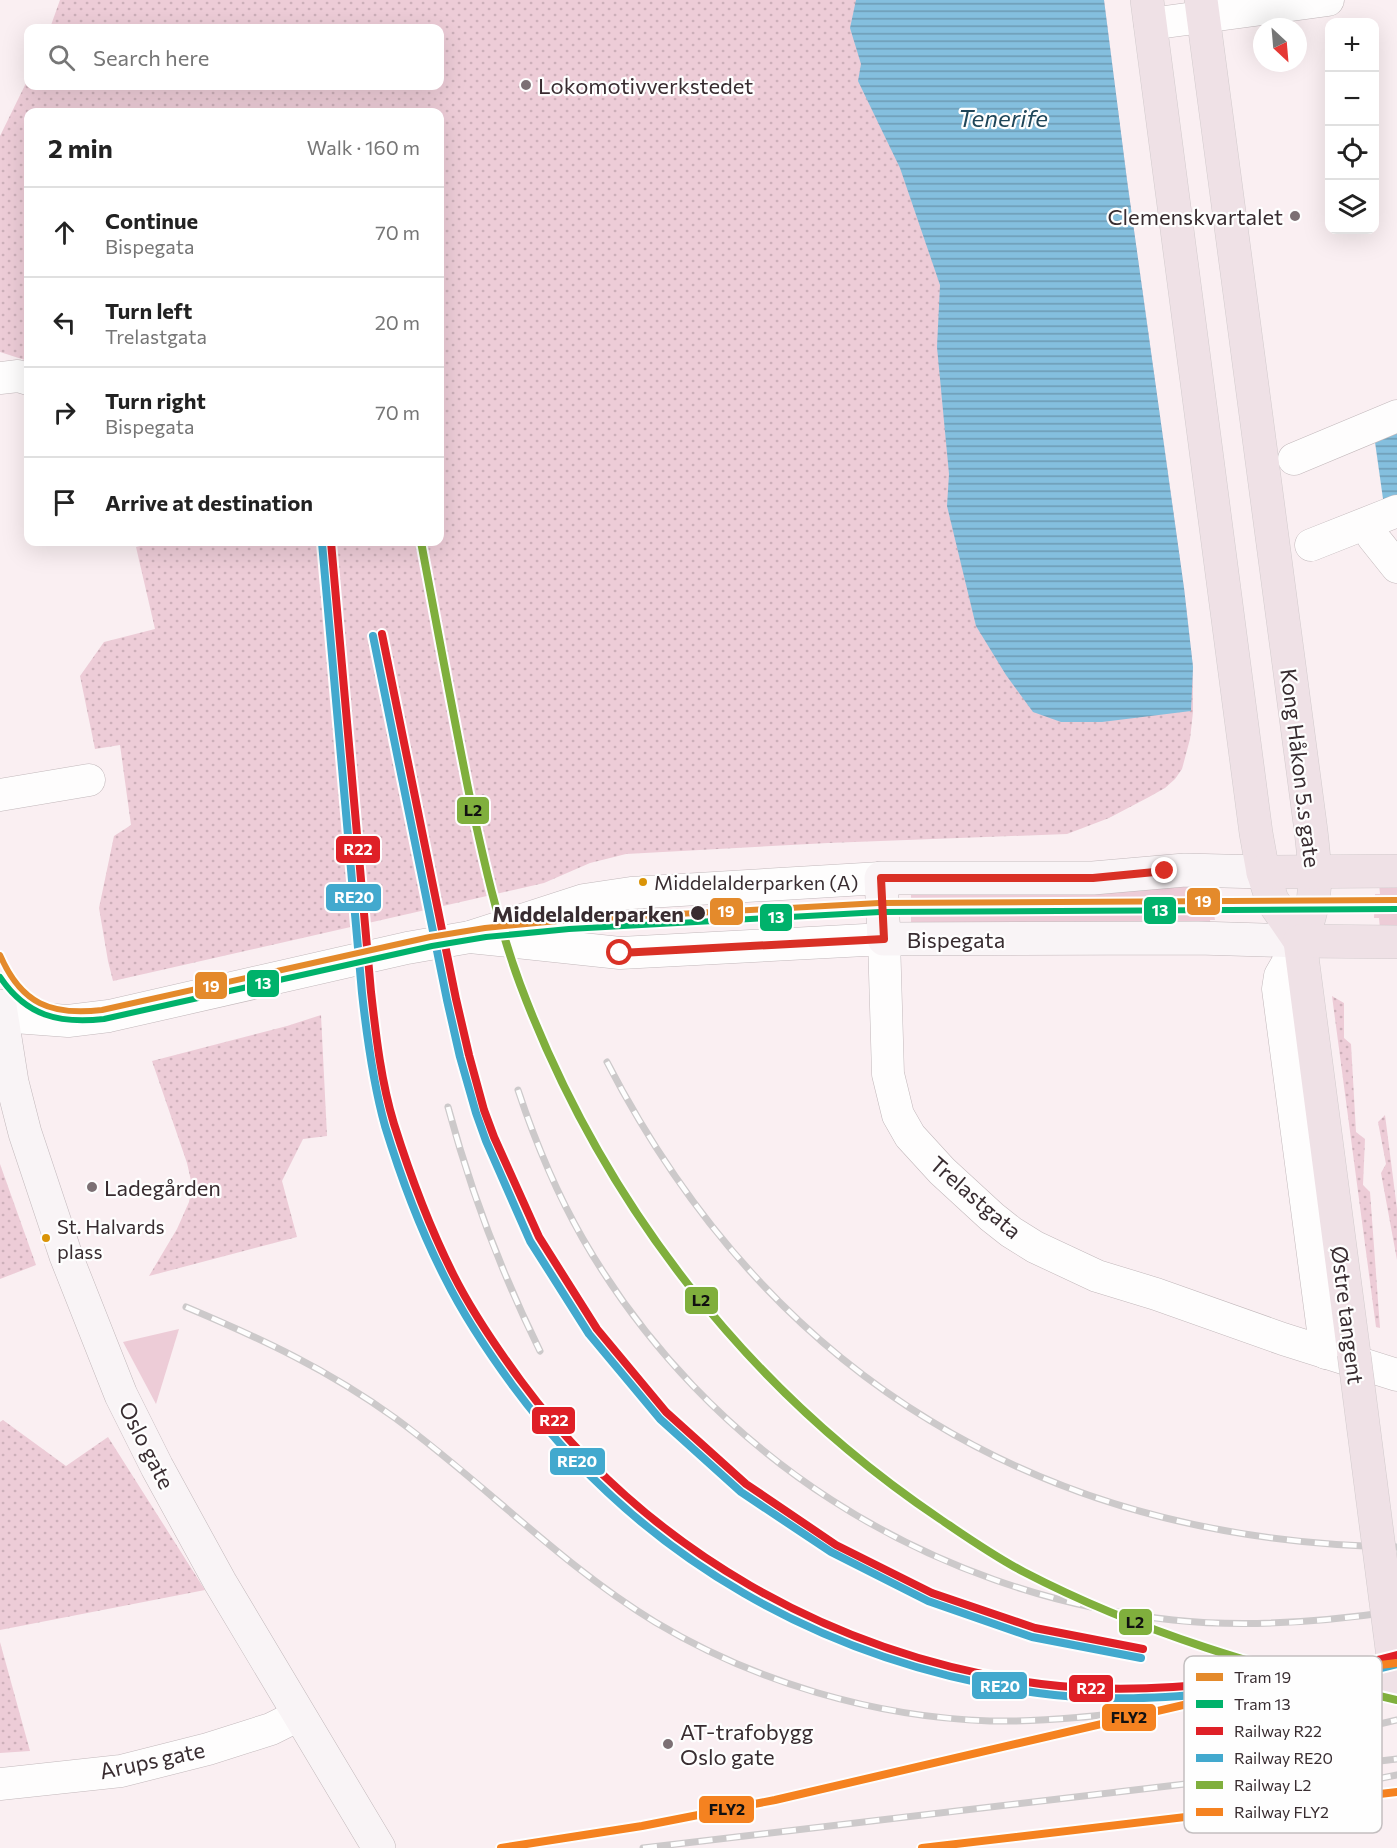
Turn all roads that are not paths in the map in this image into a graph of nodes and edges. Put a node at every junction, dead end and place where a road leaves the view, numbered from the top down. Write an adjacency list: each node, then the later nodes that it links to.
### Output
1 (1328, 0): 2 (street)
2 (1202, 9): 3 (street); 16 (highway, Kong Håkon 5.s gate)
3 (1148, 12): 15 (highway)
4 (0, 378): 5 (street)
5 (24, 378)
6 (1397, 416): 7 (street)
7 (1294, 459)
8 (1397, 511): 9 (street)
9 (1366, 524): 10 (street); 11 (street)
10 (1311, 546)
11 (1397, 567)
12 (89, 780): 13 (street)
13 (0, 795)
14 (1397, 871): 16 (highway)
15 (1263, 872): 16 (highway); 17 (street, Bispegata); 20 (highway)
16 (1315, 872): 20 (highway, Kong Håkon 5.s gate)
17 (881, 878): 18 (street, Bispegata); 19 (street, Trelastgata)
18 (470, 937): 19 (street, Bispegata); 22 (street, Bispegata)
19 (884, 939): 20 (street, Bispegata); 23 (street, Trelastgata)
20 (1300, 941): 21 (highway); 23 (street); 25 (highway, Østre tangent, bridge)
21 (1397, 942)
22 (0, 1012): 26 (street, Oslo gate)
23 (1326, 1353): 24 (street, Trelastgata)
24 (1397, 1375)
25 (1397, 1688)
26 (299, 1715): 27 (street, Arups gate); 28 (street, Oslo gate)
27 (0, 1784)
28 (379, 1848)

